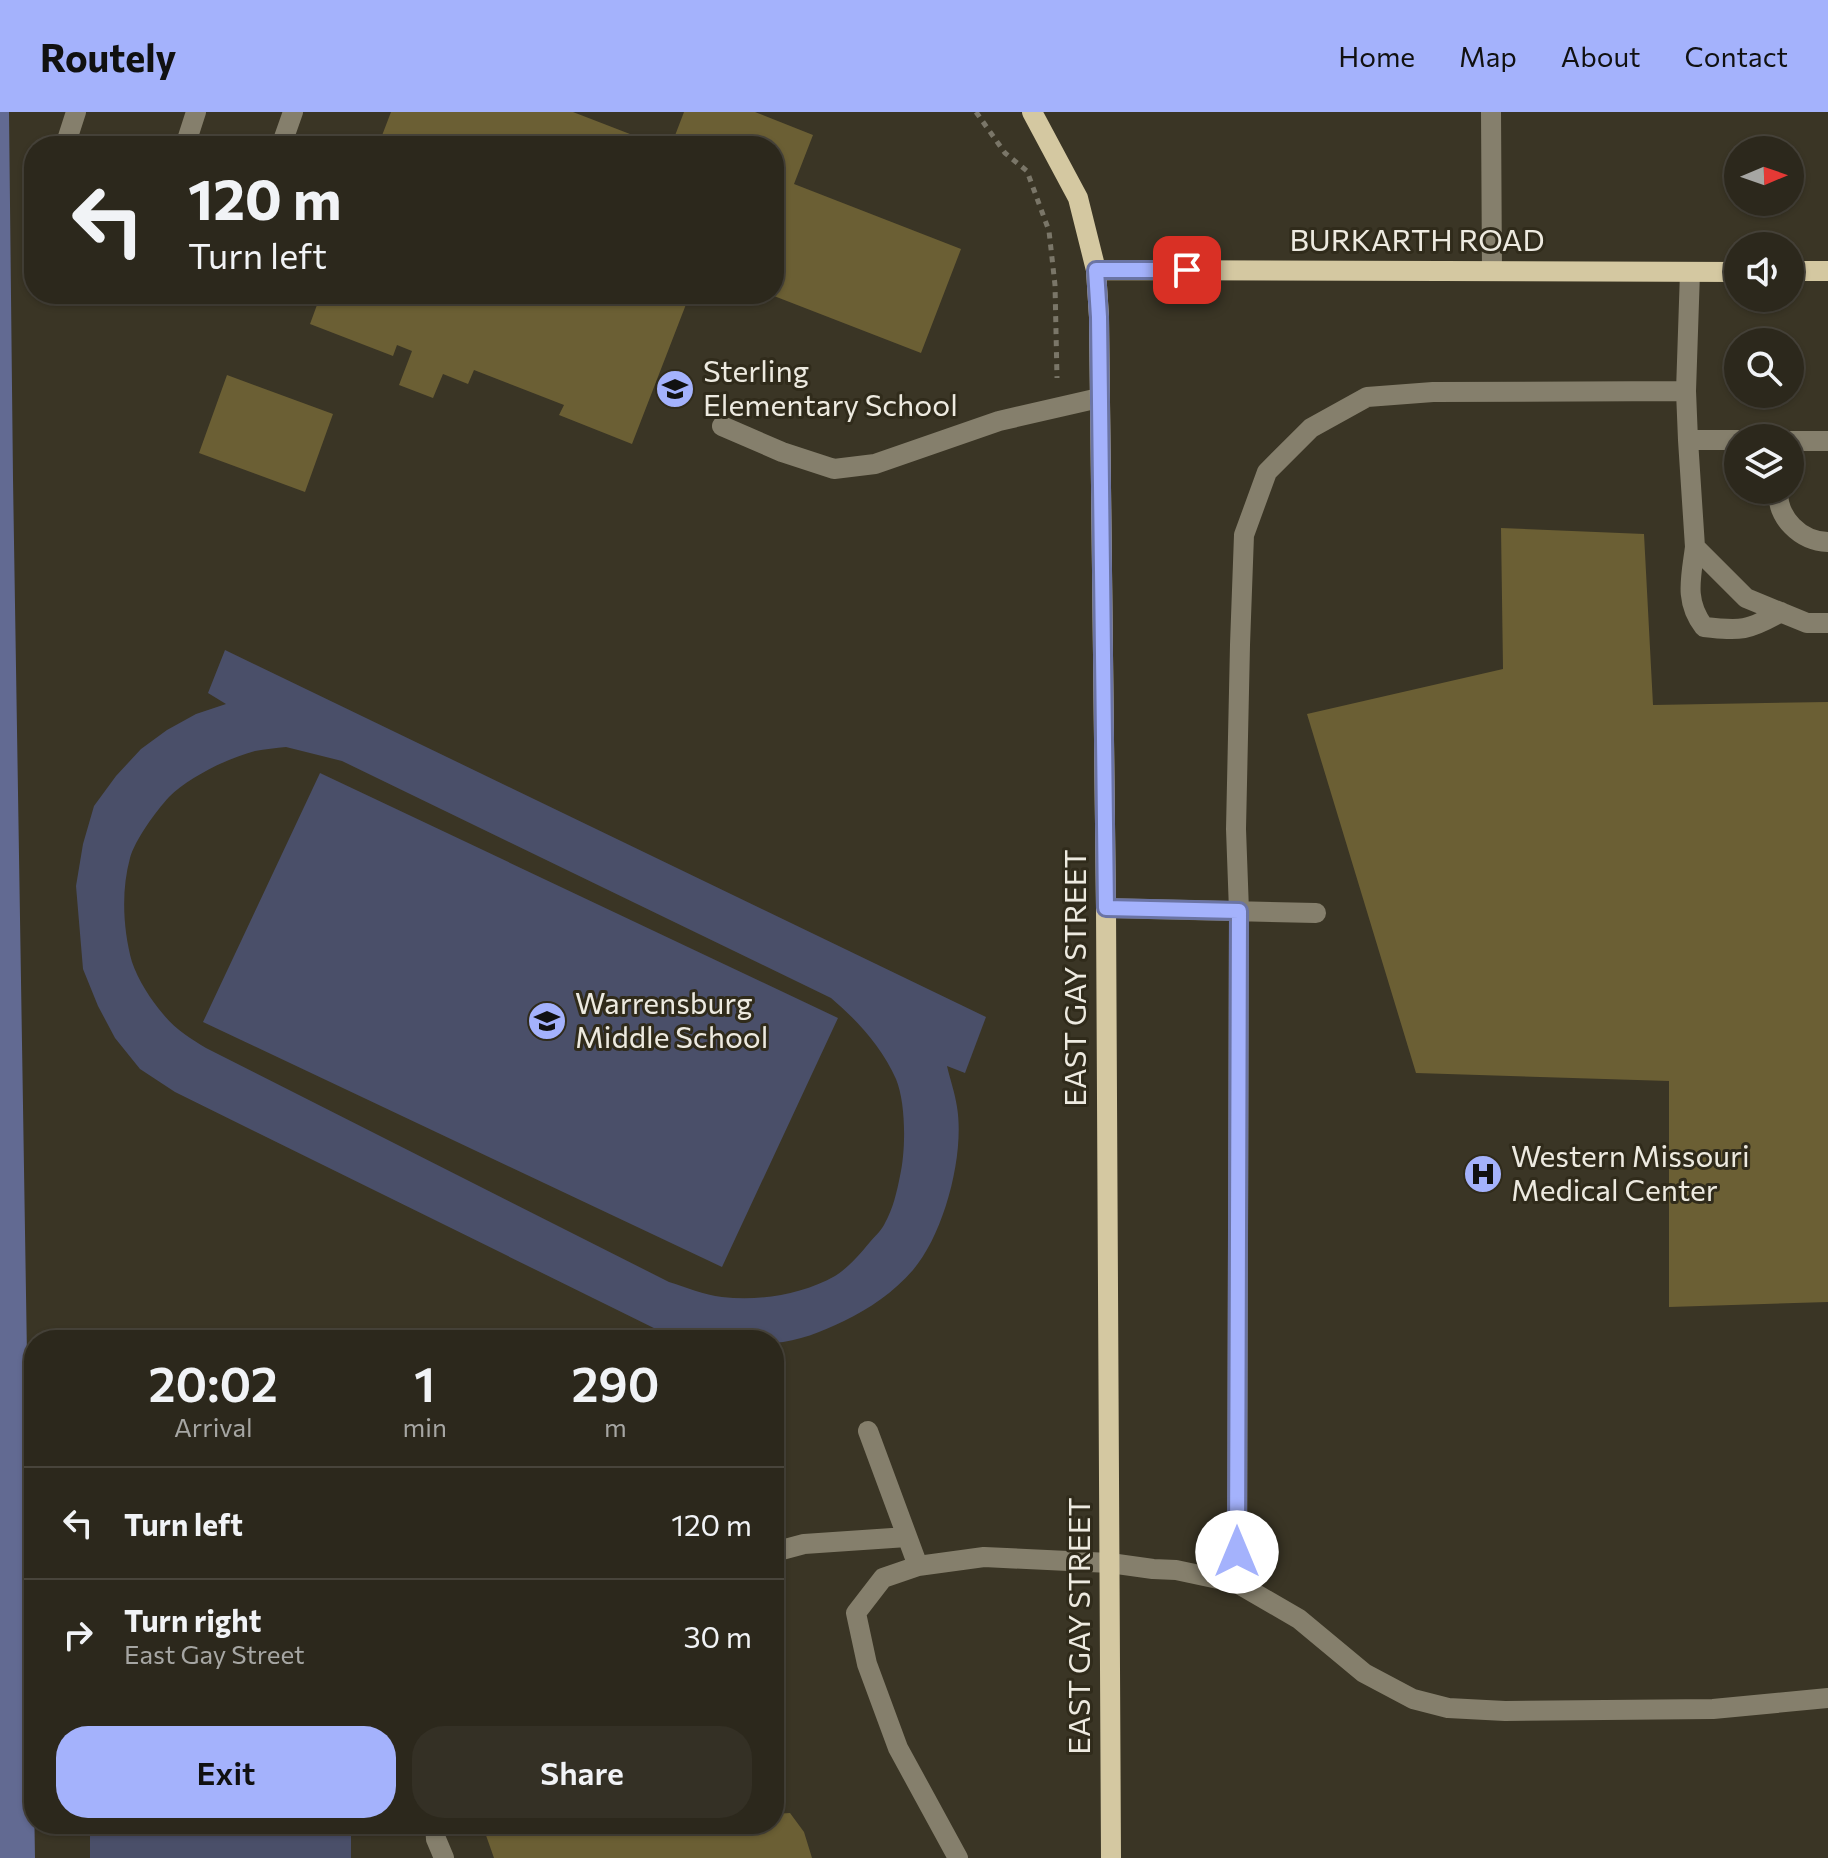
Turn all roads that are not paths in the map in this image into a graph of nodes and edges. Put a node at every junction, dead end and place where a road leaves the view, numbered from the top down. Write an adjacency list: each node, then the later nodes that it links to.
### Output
1 (76, 112): 6 (lane)
2 (196, 112): 7 (lane)
3 (293, 112): 8 (lane)
4 (1032, 112): 9 (main road, EAST GAY STREET)
5 (1491, 112): 10 (lane)
6 (68, 136)
7 (188, 136)
8 (285, 136)
9 (1096, 270): 10 (main road, BURKARTH ROAD); 16 (main road, EAST GAY STREET)
10 (1492, 271): 13 (main road, BURKARTH ROAD)
11 (1804, 271): 12 (main road)
12 (1828, 271)
13 (1690, 272): 14 (main road, BURKARTH ROAD); 15 (lane)
14 (1724, 272)
15 (1686, 391): 18 (lane); 28 (lane)
16 (1099, 398): 17 (lane); 27 (main road, EAST GAY STREET)
17 (722, 426)
18 (1688, 440): 19 (lane); 24 (lane)
19 (1724, 440)
20 (1804, 441): 21 (lane)
21 (1828, 441)
22 (1779, 504): 23 (lane)
23 (1828, 542)
24 (1695, 547): 25 (lane); 25 (lane)
25 (1781, 612): 26 (lane)
26 (1828, 623)
27 (1106, 908): 28 (lane); 33 (main road, EAST GAY STREET)
28 (1239, 911): 29 (lane); 35 (lane)
29 (1316, 913)
30 (868, 1431): 31 (lane)
31 (907, 1537): 32 (lane); 34 (lane)
32 (784, 1549)
33 (1110, 1563): 34 (lane); 35 (lane); 40 (main road, EAST GAY STREET)
34 (918, 1566): 39 (lane)
35 (1237, 1583): 36 (lane)
36 (1828, 1698)
37 (436, 1834): 38 (lane)
38 (444, 1858)
39 (958, 1858)
40 (1111, 1858)

